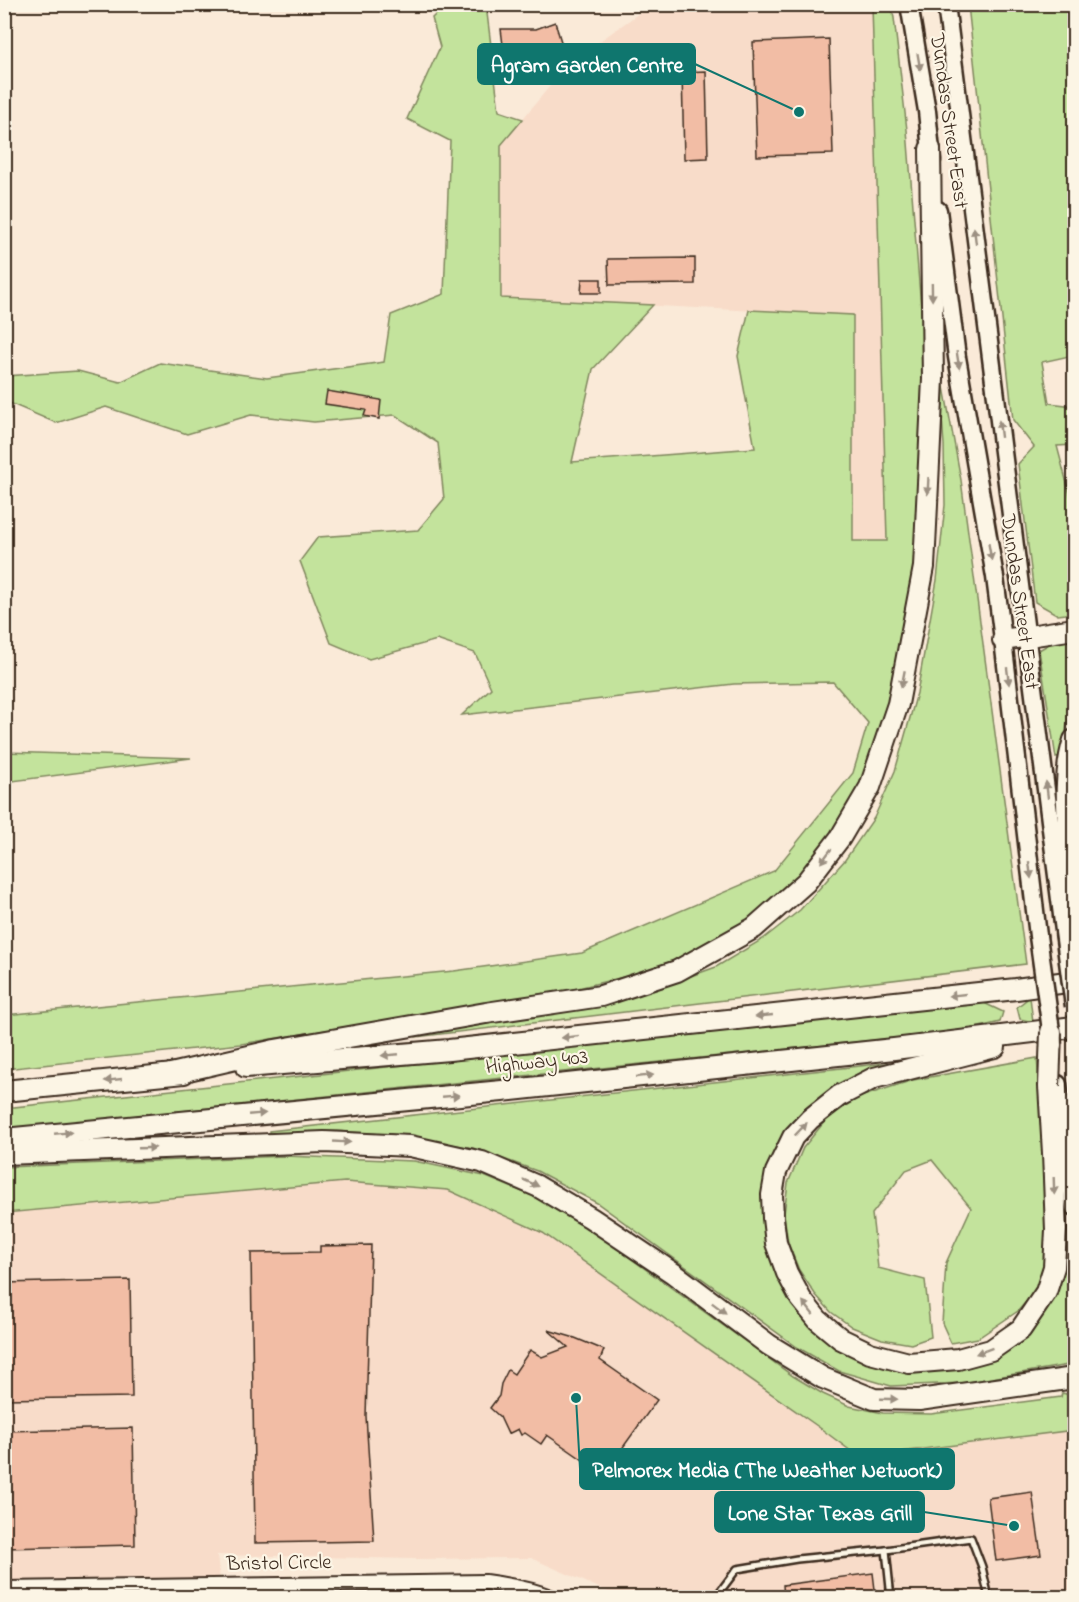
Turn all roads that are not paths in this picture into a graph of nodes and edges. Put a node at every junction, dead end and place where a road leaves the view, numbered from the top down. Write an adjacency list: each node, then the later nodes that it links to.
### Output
1 (909, 4): 3 (main road, Dundas Street East, one-way to 3)
2 (946, 4): 5 (main road, Dundas Street East, one-way to 2)
3 (930, 149): 6 (main road, Dundas Street East, one-way to 6); 15 (highway, one-way to 15)
4 (1074, 629): 5 (highway)
5 (1026, 637): 6 (highway); 8 (main road, Dundas Street East, one-way to 5)
6 (1004, 640): 14 (main road, Dundas Street East, one-way to 14, bridge)
7 (1074, 740): 8 (highway)
8 (1068, 930): 9 (highway, bridge)
9 (1071, 964): 11 (highway); 12 (main road, bridge)
10 (1074, 981): 11 (highway, Highway 403)
11 (1016, 989): 15 (highway, Highway 403, one-way to 15)
12 (1074, 1006)
13 (1074, 1028): 16 (highway, one-way to 13); 18 (highway, Highway 403, one-way to 13)
14 (1051, 1032): 16 (highway, bridge)
15 (171, 1074): 17 (highway, Highway 403, one-way to 17)
16 (1053, 1085): 20 (main road)
17 (4, 1091)
18 (4, 1139)
19 (4, 1154): 21 (highway, one-way to 21)
20 (1074, 1207)
21 (1074, 1378)
22 (886, 1550): 25 (lane); 26 (lane); 27 (lane)
23 (4, 1589): 24 (street, Bristol Circle)
24 (553, 1598)
25 (715, 1598)
26 (891, 1598)
27 (989, 1598)

